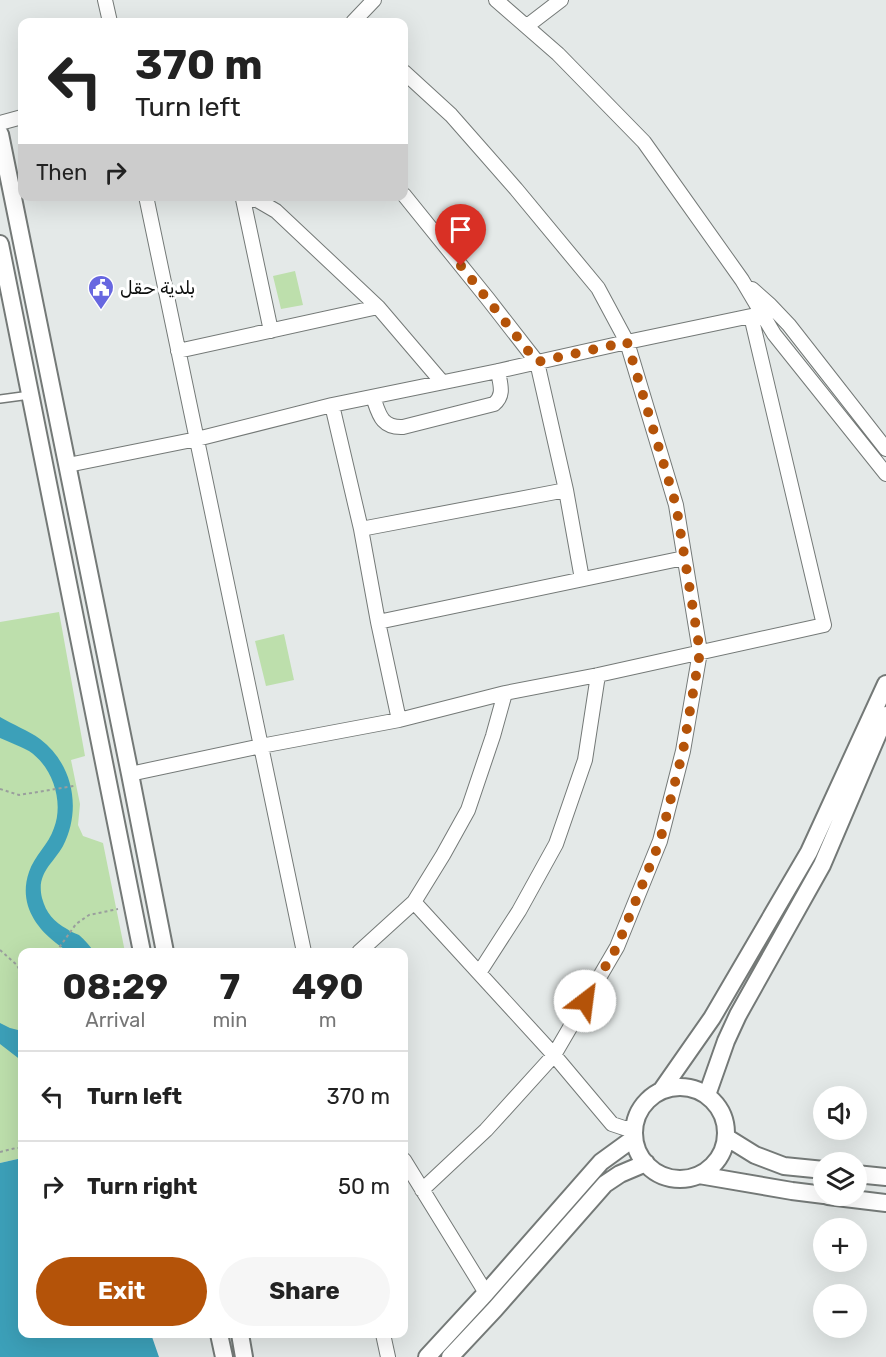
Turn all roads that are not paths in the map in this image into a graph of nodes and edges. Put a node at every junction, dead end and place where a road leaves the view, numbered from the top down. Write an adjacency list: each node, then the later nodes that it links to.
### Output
1 (105, 0): 5 (street)
2 (374, 0): 6 (street)
3 (496, 0): 7 (street)
4 (561, 0): 7 (street)
5 (109, 18)
6 (357, 18)
7 (527, 26): 19 (street)
8 (408, 76): 27 (street)
9 (18, 118): 10 (street)
10 (0, 123)
11 (0, 134): 12 (street)
12 (2, 150): 20 (street)
13 (408, 200): 29 (street)
14 (147, 201): 28 (street)
15 (243, 201): 26 (street)
16 (259, 201): 22 (street)
17 (0, 244): 18 (street)
18 (3, 274): 21 (street)
19 (742, 280): 23 (street); 24 (street)
20 (31, 287): 21 (street); 38 (street)
21 (9, 291): 32 (street)
22 (378, 308): 26 (street); 31 (street)
23 (756, 315): 25 (street); 27 (street); 45 (street)
24 (781, 317): 25 (street); 37 (street)
25 (769, 326): 39 (street)
26 (271, 331): 28 (street)
27 (627, 342): 29 (street); 42 (street)
28 (178, 351): 36 (street)
29 (537, 362): 30 (street); 40 (street)
30 (498, 371): 31 (street); 33 (street)
31 (442, 382): 33 (street)
32 (30, 395): 34 (lane); 54 (street)
33 (373, 397): 35 (street)
34 (0, 399)
35 (332, 405): 36 (street); 41 (street)
36 (197, 439): 38 (street); 51 (street)
37 (886, 449)
38 (68, 465): 52 (street)
39 (886, 474)
40 (566, 490): 41 (street); 43 (street)
41 (361, 529): 44 (street)
42 (684, 558): 43 (street); 45 (street)
43 (582, 579): 44 (street)
44 (378, 622): 50 (street)
45 (700, 652): 46 (street); 59 (street)
46 (598, 675): 48 (street); 58 (street)
47 (886, 684): 60 (street)
48 (505, 693): 50 (street); 53 (street)
49 (886, 715): 61 (street)
50 (399, 720): 51 (street)
51 (261, 746): 52 (street); 56 (street)
52 (130, 774): 55 (street)
53 (414, 902): 57 (street); 58 (street)
54 (141, 948)
55 (164, 948)
56 (303, 948)
57 (362, 948)
58 (479, 973): 59 (street)
59 (554, 1055): 62 (street); 70 (street)
60 (661, 1090): 61 (street); 62 (street)
61 (707, 1095): 63 (street)
62 (634, 1133): 64 (street); 74 (street)
63 (726, 1137): 66 (street); 67 (street)
64 (646, 1164): 67 (street); 82 (street)
65 (408, 1167): 70 (street)
66 (813, 1169)
67 (699, 1175): 71 (street)
68 (867, 1175): 69 (street)
69 (886, 1178)
70 (422, 1190): 74 (street)
71 (813, 1193)
72 (867, 1200): 73 (street)
73 (886, 1203)
74 (486, 1293): 81 (street)
75 (220, 1338): 78 (street)
76 (241, 1338): 79 (street)
77 (384, 1338): 80 (street)
78 (224, 1357)
79 (244, 1357)
80 (388, 1357)
81 (427, 1357)
82 (450, 1357)

